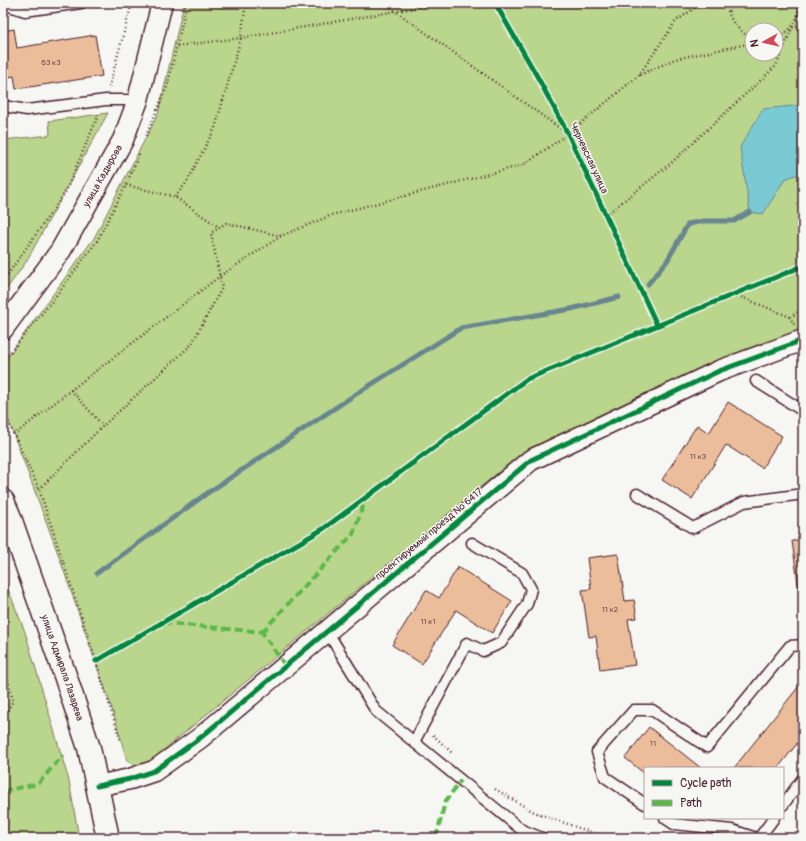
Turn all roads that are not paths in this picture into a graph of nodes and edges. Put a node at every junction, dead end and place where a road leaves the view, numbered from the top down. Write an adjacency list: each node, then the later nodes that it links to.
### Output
1 (81, 3): 3 (lane)
2 (162, 3): 4 (street, улица Кадырова)
3 (3, 4)
4 (138, 100): 5 (lane); 6 (street, улица Кадырова)
5 (3, 106)
6 (3, 329)
7 (802, 341): 14 (street, проектируемый проезд № 6417)
8 (756, 381): 9 (lane)
9 (803, 411)
10 (637, 494): 11 (lane)
11 (803, 494)
12 (3, 501): 18 (street, улица Адмирала Лазарева)
13 (472, 543): 16 (lane)
14 (327, 631): 16 (lane); 18 (street, проектируемый проезд № 6417)
15 (803, 645): 19 (lane)
16 (414, 742): 24 (lane)
17 (803, 778): 20 (lane)
18 (97, 786): 23 (street, улица Адмирала Лазарева)
19 (644, 803)
20 (784, 804)
21 (666, 819): 25 (lane)
22 (773, 819): 26 (lane)
23 (108, 838)
24 (542, 838)
25 (756, 838)
26 (759, 838)

